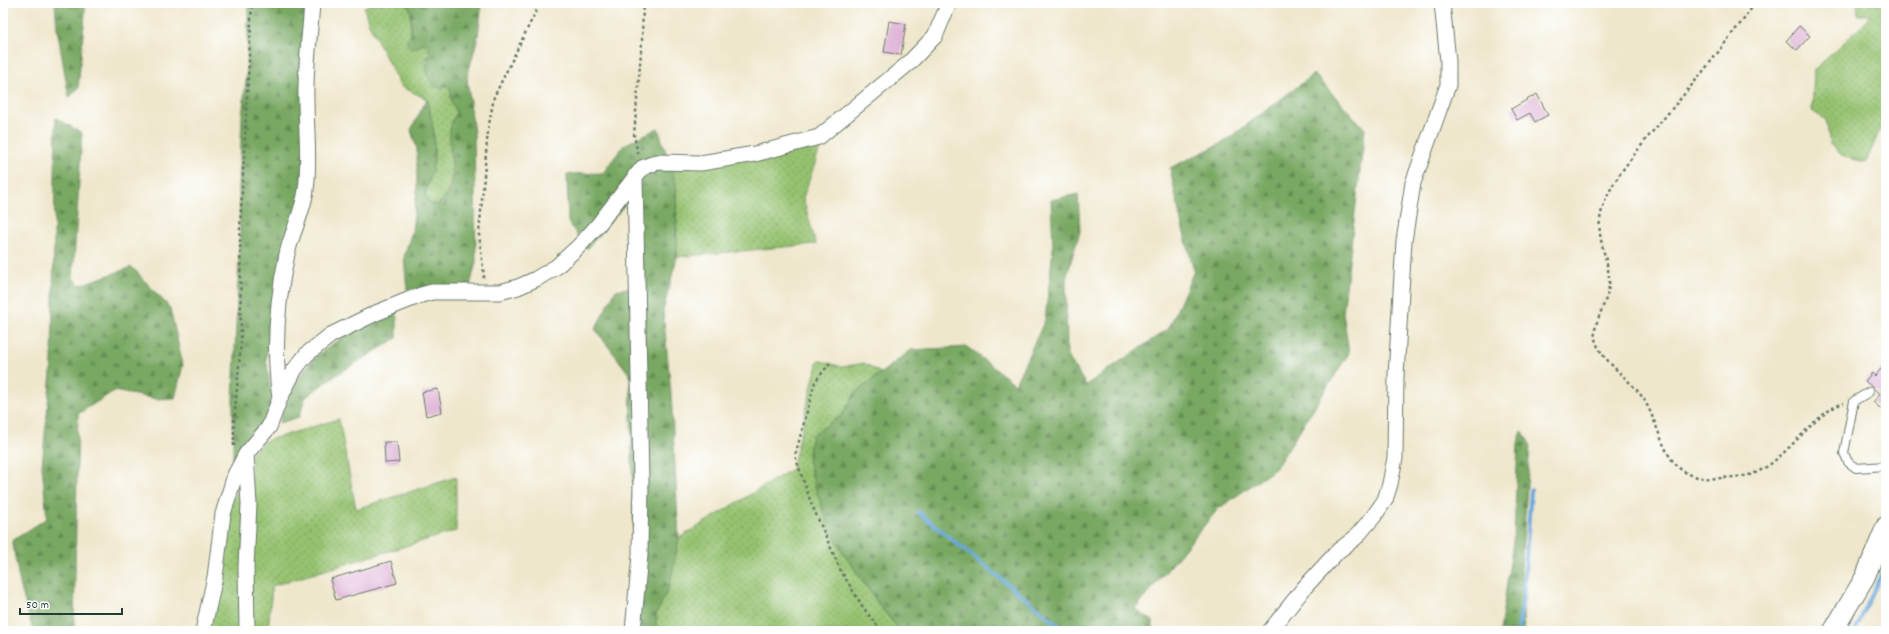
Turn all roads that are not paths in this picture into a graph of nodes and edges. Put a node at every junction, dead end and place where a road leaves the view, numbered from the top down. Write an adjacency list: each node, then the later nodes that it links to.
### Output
1 (312, 3): 6 (street)
2 (949, 3): 4 (street)
3 (1442, 3): 13 (street)
4 (638, 172): 6 (street); 12 (street)
5 (1869, 392): 8 (lane)
6 (280, 398): 7 (street)
7 (246, 454): 10 (street); 11 (street)
8 (1886, 466)
9 (1886, 526): 14 (street)
10 (203, 631)
11 (247, 631)
12 (633, 631)
13 (1270, 631)
14 (1833, 631)

